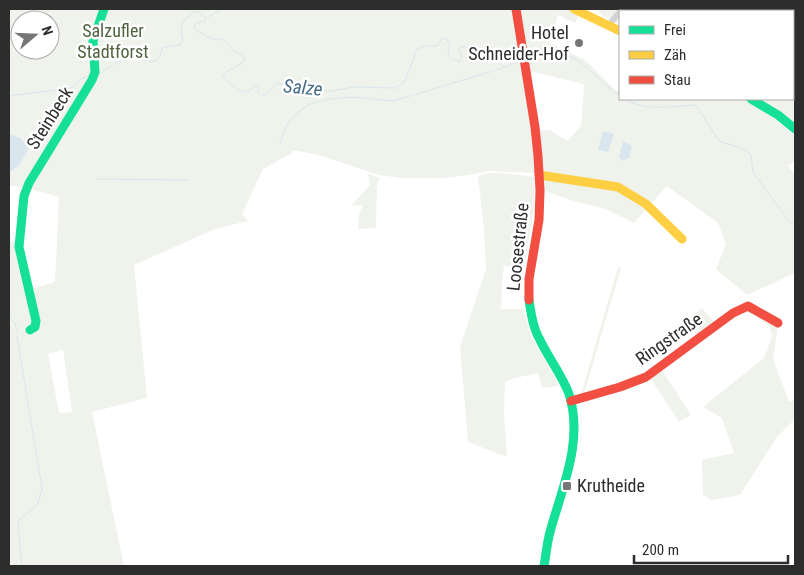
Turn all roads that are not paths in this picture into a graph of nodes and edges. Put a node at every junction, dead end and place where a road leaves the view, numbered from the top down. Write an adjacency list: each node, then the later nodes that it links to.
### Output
1 (104, 9): 12 (street, Steinbeck)
2 (516, 9): 9 (street, Loosestraße)
3 (574, 9): 5 (street)
4 (619, 14): 5 (street)
5 (610, 26): 6 (street)
6 (619, 30)
7 (753, 100): 8 (street)
8 (795, 129)
9 (539, 175): 10 (street); 13 (street, Loosestraße)
10 (682, 239)
11 (778, 323): 13 (street, Ringstraße)
12 (30, 330)
13 (571, 401): 14 (street, Loosestraße)
14 (544, 566)

